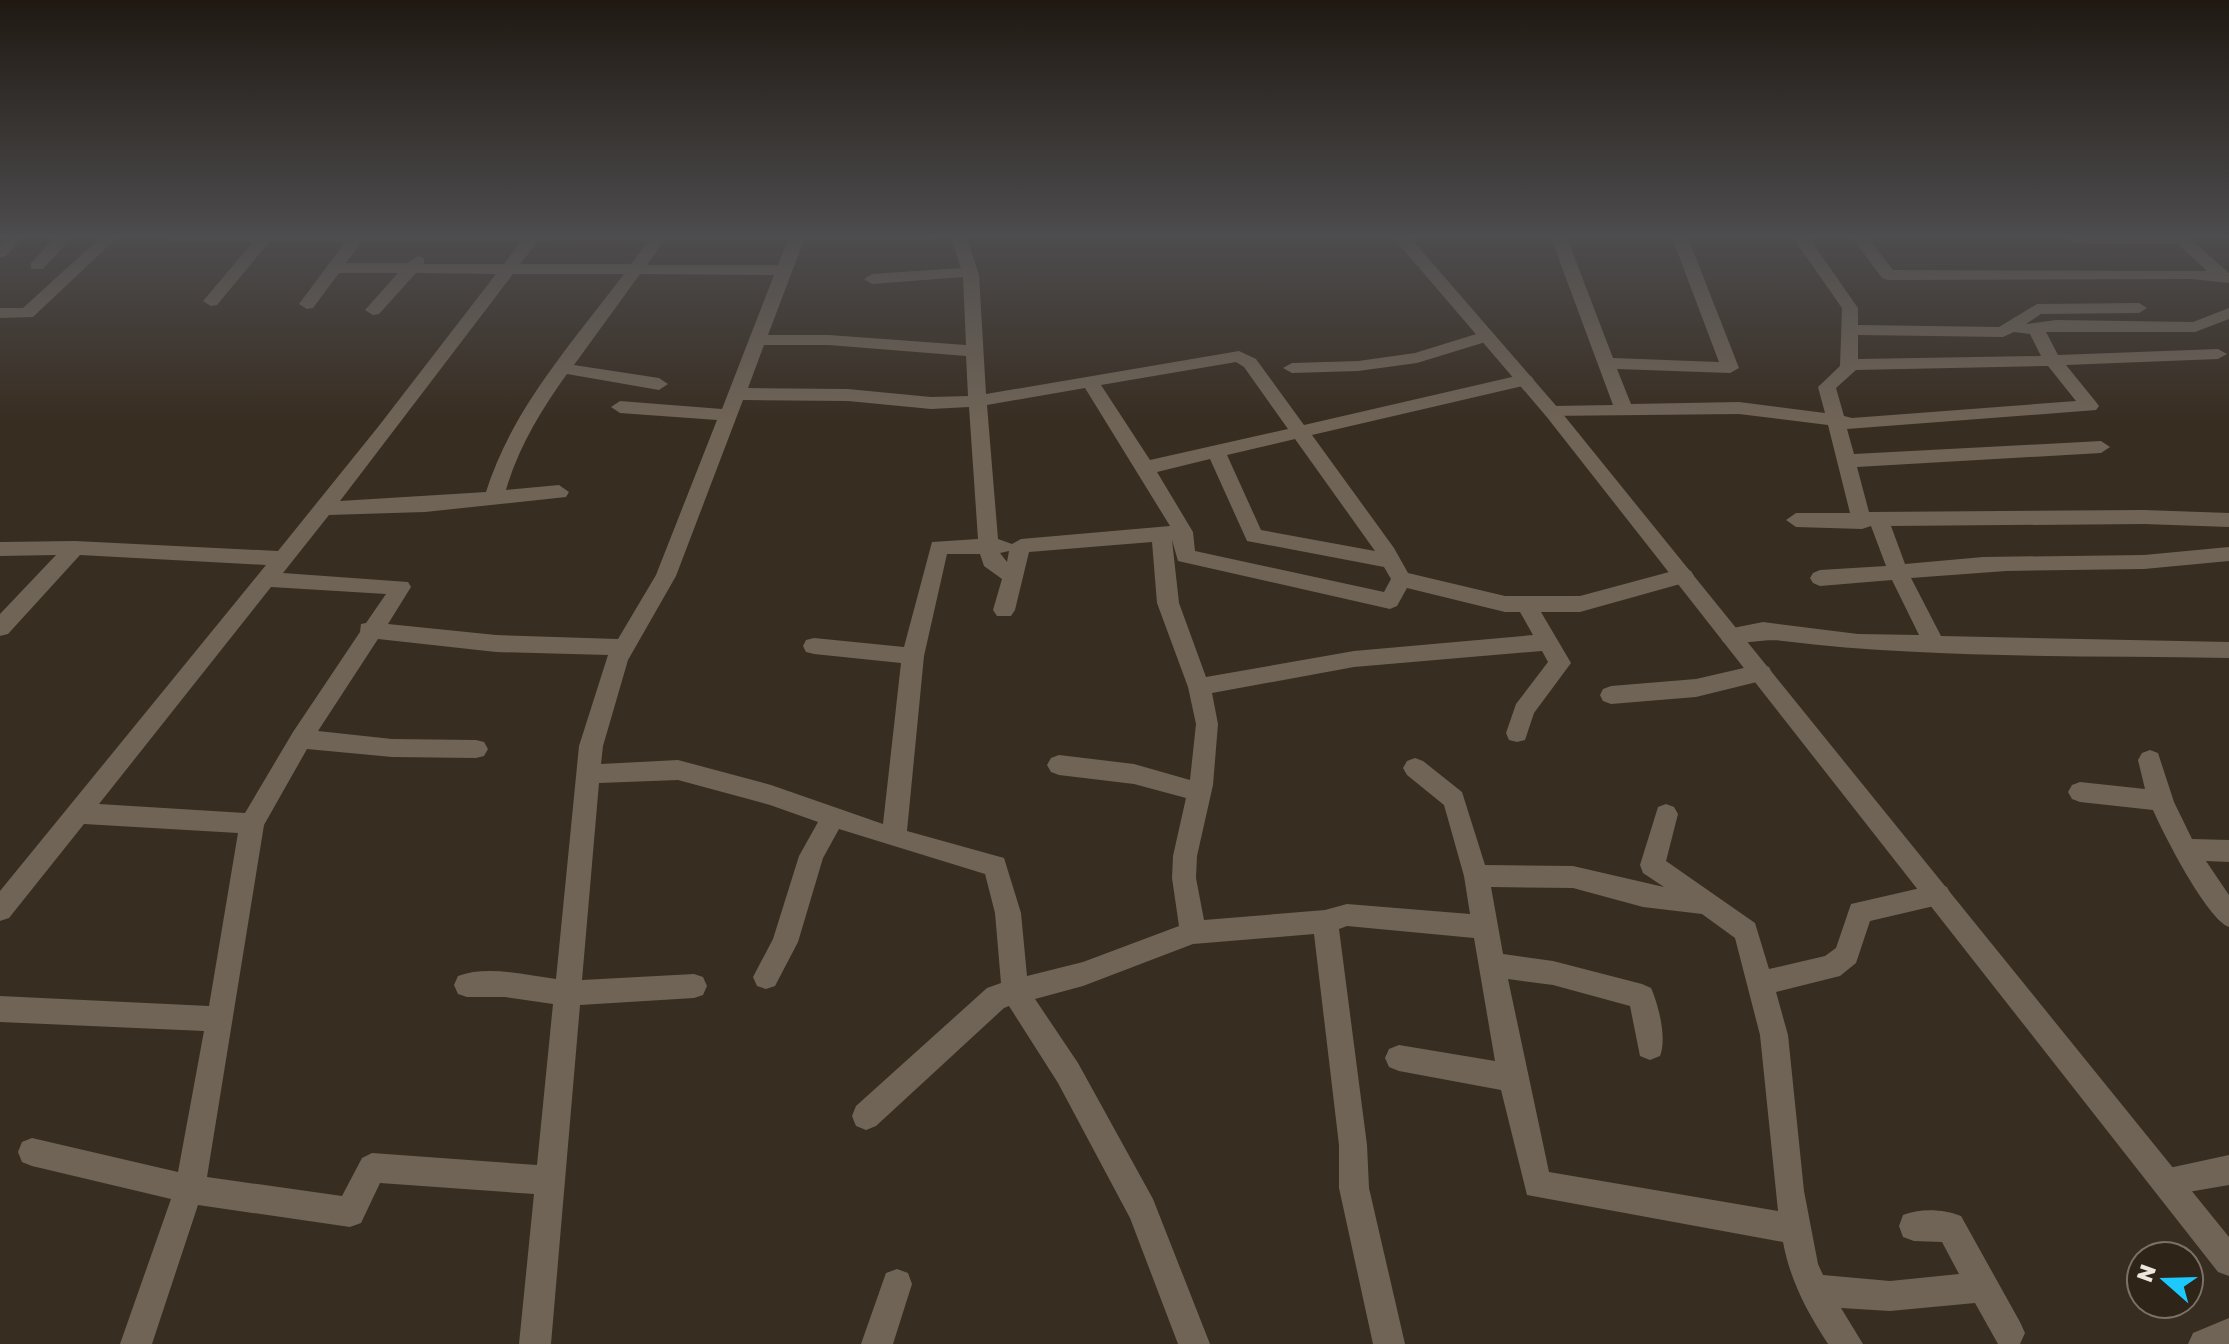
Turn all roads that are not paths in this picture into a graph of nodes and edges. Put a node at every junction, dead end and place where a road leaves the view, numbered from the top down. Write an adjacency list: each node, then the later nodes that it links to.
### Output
1 (44, 298): 17 (street)
2 (214, 298): 13 (street)
3 (312, 298): 14 (street)
4 (385, 298): 16 (street)
5 (486, 298): 48 (street)
6 (615, 298): 30 (street)
7 (772, 298): 24 (street)
8 (972, 298): 25 (street)
9 (1453, 298): 23 (street)
10 (1581, 298): 28 (street)
11 (1703, 298): 28 (street)
12 (1843, 298): 21 (street)
13 (211, 301)
14 (307, 304)
15 (2139, 308): 22 (street)
16 (373, 310)
17 (0, 313)
18 (2229, 313): 19 (street)
19 (2195, 327): 20 (street); 26 (street)
20 (2035, 328): 22 (street); 27 (street)
21 (1850, 330): 22 (street); 29 (street)
22 (2003, 332)
23 (1486, 336): 31 (street); 32 (street)
24 (756, 340): 25 (street); 36 (street)
25 (975, 351): 35 (street)
26 (2224, 360): 27 (street)
27 (2053, 361): 29 (street); 40 (street)
28 (1604, 363): 38 (street)
29 (1849, 365): 40 (street)
30 (562, 368): 34 (street); 47 (street)
31 (1292, 368)
32 (1525, 380): 39 (street); 41 (street)
33 (1091, 383): 35 (street); 41 (street); 45 (street)
34 (659, 384)
35 (978, 401): 36 (street); 53 (street)
36 (731, 404): 37 (street); 74 (street)
37 (620, 407)
38 (1623, 408): 39 (street); 40 (street)
39 (1552, 412): 61 (street)
40 (1836, 421): 44 (street)
41 (1298, 433): 43 (street); 59 (street)
42 (2101, 447): 44 (street)
43 (1216, 451): 45 (street); 59 (street)
44 (1847, 461): 51 (street)
45 (1145, 468): 52 (street)
46 (559, 492): 47 (street)
47 (494, 497): 48 (street)
48 (322, 508): 58 (street)
49 (1796, 520): 51 (street)
50 (2229, 520): 51 (street)
51 (1871, 522): 60 (street)
52 (1172, 533): 54 (street); 65 (street); 78 (street)
53 (989, 546): 54 (street); 62 (street); 76 (street)
54 (1021, 546): 62 (street)
55 (75, 548): 56 (street); 58 (street); 68 (street)
56 (0, 549)
57 (2229, 554): 60 (street)
58 (281, 558): 64 (street)
59 (1390, 560): 65 (street)
60 (1898, 572): 63 (street); 72 (street)
61 (1684, 576): 66 (street); 70 (street)
62 (1013, 577): 67 (street)
63 (1820, 578)
64 (264, 579): 69 (street); 90 (street)
65 (1401, 579): 66 (street)
66 (1526, 604): 71 (street)
67 (1004, 610)
68 (0, 628)
69 (369, 630): 74 (street); 81 (street)
70 (1731, 636): 72 (street); 77 (street)
71 (1548, 642): 78 (street); 80 (street)
72 (1933, 642): 75 (street)
73 (814, 646): 76 (street)
74 (624, 647): 86 (street)
75 (2229, 650)
76 (913, 656): 94 (street)
77 (1761, 673): 79 (street); 98 (street)
78 (1199, 687): 87 (street)
79 (1611, 695)
80 (1517, 733)
81 (301, 739): 82 (street); 93 (street)
82 (476, 749)
83 (2150, 760): 89 (street)
84 (1059, 765): 87 (street)
85 (1415, 768): 97 (street)
86 (588, 774): 92 (street); 112 (street)
87 (1199, 792): 105 (street)
88 (2080, 792): 89 (street)
89 (2161, 801): 95 (street)
90 (77, 813): 93 (street); 101 (street)
91 (1666, 814): 99 (street)
92 (833, 817): 94 (street); 107 (street)
93 (252, 824): 114 (street)
94 (894, 838): 111 (street)
95 (2186, 849): 96 (street); 102 (street)
96 (2229, 851)
97 (1476, 876): 99 (street); 104 (street)
98 (1938, 895): 108 (street); 122 (street)
99 (1702, 903): 100 (street); 108 (street)
100 (1735, 907)
101 (0, 910)
102 (2229, 916)
103 (1325, 922): 104 (street); 105 (street); 136 (street)
104 (1486, 927): 106 (street)
105 (1193, 932): 111 (street)
106 (1494, 965): 115 (street); 117 (street)
107 (766, 977)
108 (1761, 983): 125 (street)
109 (467, 985): 112 (street)
110 (694, 986): 112 (street)
111 (1015, 992): 118 (street); 135 (street)
112 (568, 993): 121 (street)
113 (0, 1009): 114 (street)
114 (221, 1019): 123 (street)
115 (1650, 1047)
116 (1399, 1058): 117 (street)
117 (1513, 1078): 125 (street)
118 (866, 1116)
119 (32, 1152): 123 (street)
120 (2229, 1170): 122 (street)
121 (550, 1180): 123 (street); 133 (street)
122 (2165, 1181): 126 (street)
123 (189, 1189): 132 (street)
124 (1914, 1226): 128 (street)
125 (1796, 1229): 129 (street)
126 (2229, 1261)
127 (897, 1284): 134 (street)
128 (1985, 1287): 129 (street); 130 (street)
129 (1814, 1290): 137 (street)
130 (2009, 1333)
131 (2229, 1334): 138 (street)
132 (136, 1344)
133 (535, 1344)
134 (877, 1344)
135 (1194, 1344)
136 (1389, 1344)
137 (1847, 1344)
138 (2204, 1344)

